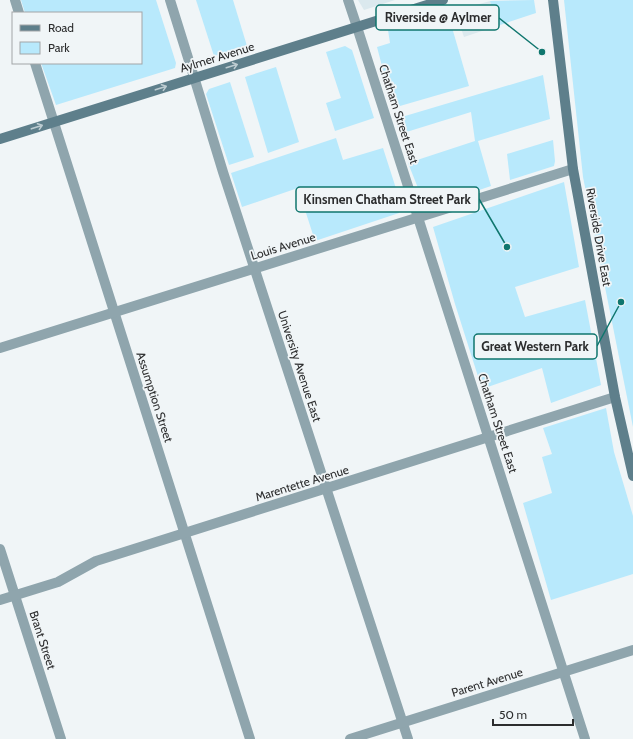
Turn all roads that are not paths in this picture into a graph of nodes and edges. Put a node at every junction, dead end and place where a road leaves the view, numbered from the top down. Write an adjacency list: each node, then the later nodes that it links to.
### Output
1 (15, 0): 6 (street)
2 (170, 0): 9 (street, University Avenue East)
3 (348, 0): 7 (street, Chatham Street East)
4 (443, 0): 7 (main road, Aylmer Avenue)
5 (553, 0): 12 (main road, Riverside Drive East)
6 (19, 12)
7 (357, 27): 9 (main road, Aylmer Avenue, one-way to 7); 13 (street, Chatham Street East)
8 (35, 64): 10 (street, Assumption Street)
9 (194, 78): 10 (main road, Aylmer Avenue, one-way to 9); 14 (street, University Avenue East)
10 (54, 122): 11 (main road, Aylmer Avenue, one-way to 10); 15 (street, Assumption Street)
11 (0, 139)
12 (573, 169): 13 (street, Louis Avenue); 17 (main road, Riverside Drive East)
13 (418, 218): 14 (street, Louis Avenue); 18 (street, Chatham Street East)
14 (255, 269): 15 (street, Louis Avenue); 20 (street, University Avenue East)
15 (115, 312): 16 (street, Louis Avenue); 21 (street, Assumption Street)
16 (0, 348)
17 (615, 397): 18 (street, Marentette Avenue); 19 (main road, Riverside Drive East)
18 (489, 438): 20 (street, Marentette Avenue); 26 (street, Chatham Street East)
19 (633, 476)
20 (327, 490): 21 (street, Marentette Avenue); 27 (street, University Avenue East)
21 (185, 534): 23 (street, Marentette Avenue); 29 (street, Assumption Street)
22 (0, 549): 23 (street, Brant Street)
23 (15, 596): 24 (street, Marentette Avenue); 28 (street, Brant Street)
24 (0, 600)
25 (633, 650): 26 (street, Parent Avenue)
26 (564, 672): 27 (street, Parent Avenue); 32 (street, Chatham Street East)
27 (402, 722): 30 (street, Parent Avenue); 31 (street, University Avenue East)
28 (61, 739)
29 (250, 739)
30 (350, 739)
31 (408, 739)
32 (585, 739)

